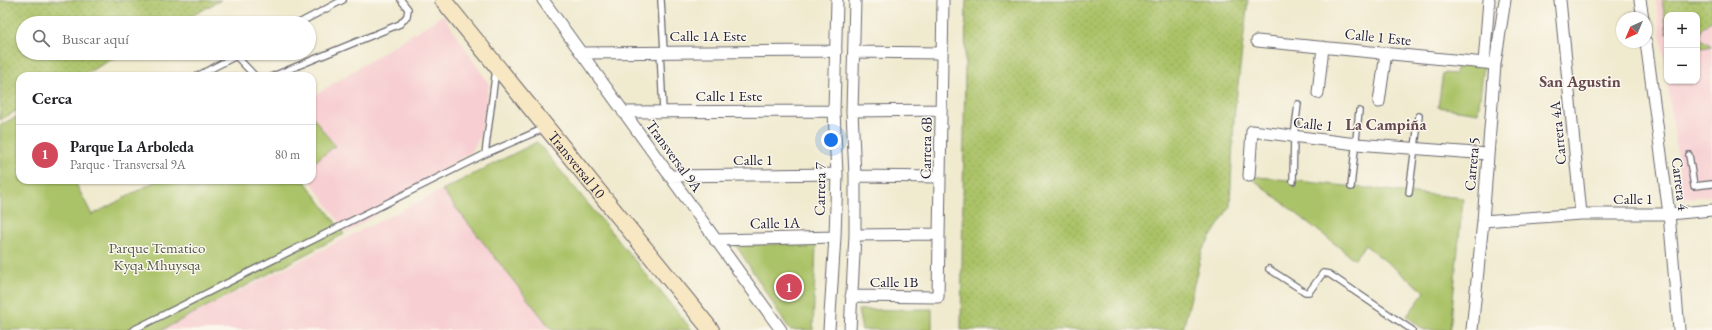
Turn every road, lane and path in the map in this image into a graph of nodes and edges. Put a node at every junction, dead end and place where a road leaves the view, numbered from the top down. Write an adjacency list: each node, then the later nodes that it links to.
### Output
1 (343, 0): 14 (lane)
2 (401, 0): 24 (lane)
3 (442, 0): 30 (main road, Transversal 10)
4 (543, 0): 21 (street, Transversal 9A)
5 (661, 0): 18 (lane)
6 (837, 0): 19 (street, Carrera 7)
7 (855, 0): 20 (street)
8 (943, 0): 22 (street, Carrera 6B)
9 (1489, 0): 28 (street)
10 (1505, 0): 29 (street, Carrera 5)
11 (1560, 0): 61 (street, Carrera 4A)
12 (1640, 0): 13 (street)
13 (1642, 12)
14 (312, 16)
15 (1257, 41): 16 (street, Calle 1 Este)
16 (1322, 47): 23 (street, Calle 1 Este); 34 (street)
17 (1647, 48): 62 (street, Carrera 4)
18 (662, 51): 19 (street, Calle 1A Este); 21 (street, Calle 1A Este); 38 (lane)
19 (836, 51): 42 (street, Carrera 7)
20 (854, 52): 22 (street); 39 (street)
21 (581, 53): 41 (street, Transversal 9A)
22 (942, 53): 37 (street, Carrera 6B)
23 (1386, 53): 28 (street, Calle 1 Este); 35 (street)
24 (316, 58)
25 (228, 60): 31 (lane)
26 (240, 60): 32 (lane)
27 (312, 60): 33 (lane)
28 (1484, 63): 29 (street, Calle 1 Este)
29 (1495, 64): 49 (street, Carrera 5)
30 (496, 67): 44 (main road, Transversal 10); 48 (lane)
31 (206, 72)
32 (251, 72)
33 (283, 72)
34 (1318, 93)
35 (1379, 102)
36 (1298, 104): 45 (lane)
37 (941, 110): 39 (street); 55 (street, Carrera 6B)
38 (663, 111): 41 (street, Calle 1 Este); 42 (street, Calle 1 Este)
39 (852, 111): 53 (street)
40 (1359, 111): 46 (lane)
41 (623, 112): 52 (street, Transversal 9A)
42 (834, 112): 51 (street, Carrera 7)
43 (1419, 116): 47 (lane)
44 (545, 128): 48 (lane); 72 (main road, Transversal 10)
45 (1294, 137): 46 (street, Calle 1); 54 (street, Calle 1); 56 (lane)
46 (1356, 144): 47 (street, Calle 1); 58 (lane)
47 (1414, 148): 49 (street, Calle 1); 59 (lane)
48 (485, 154): 71 (lane)
49 (1488, 154): 63 (street, Carrera 5)
50 (1689, 155): 57 (lane)
51 (836, 174): 52 (street, Calle 1); 66 (street, Carrera 7)
52 (669, 176): 67 (street, Transversal 9A)
53 (855, 176): 55 (street); 65 (street)
54 (1249, 176)
55 (940, 178): 64 (street, Carrera 6B)
56 (1293, 181)
57 (1712, 184)
58 (1351, 187)
59 (1409, 193)
60 (1712, 210): 62 (street, Calle 1)
61 (1581, 214): 62 (street, Calle 1); 63 (street, Calle 1)
62 (1669, 214): 78 (street, Carrera 4)
63 (1483, 221): 77 (street, Carrera 5)
64 (939, 234): 65 (street); 70 (street, Carrera 6B)
65 (855, 235): 69 (street)
66 (835, 237): 67 (street, Calle 1A); 74 (street, Carrera 7)
67 (715, 240): 73 (street, Transversal 9A)
68 (1269, 269): 76 (lane)
69 (851, 296): 70 (street, Calle 1B); 75 (street)
70 (938, 297)
71 (133, 330)
72 (711, 330)
73 (781, 330)
74 (829, 330)
75 (850, 330)
76 (1412, 330)
77 (1472, 330)
78 (1679, 330)

